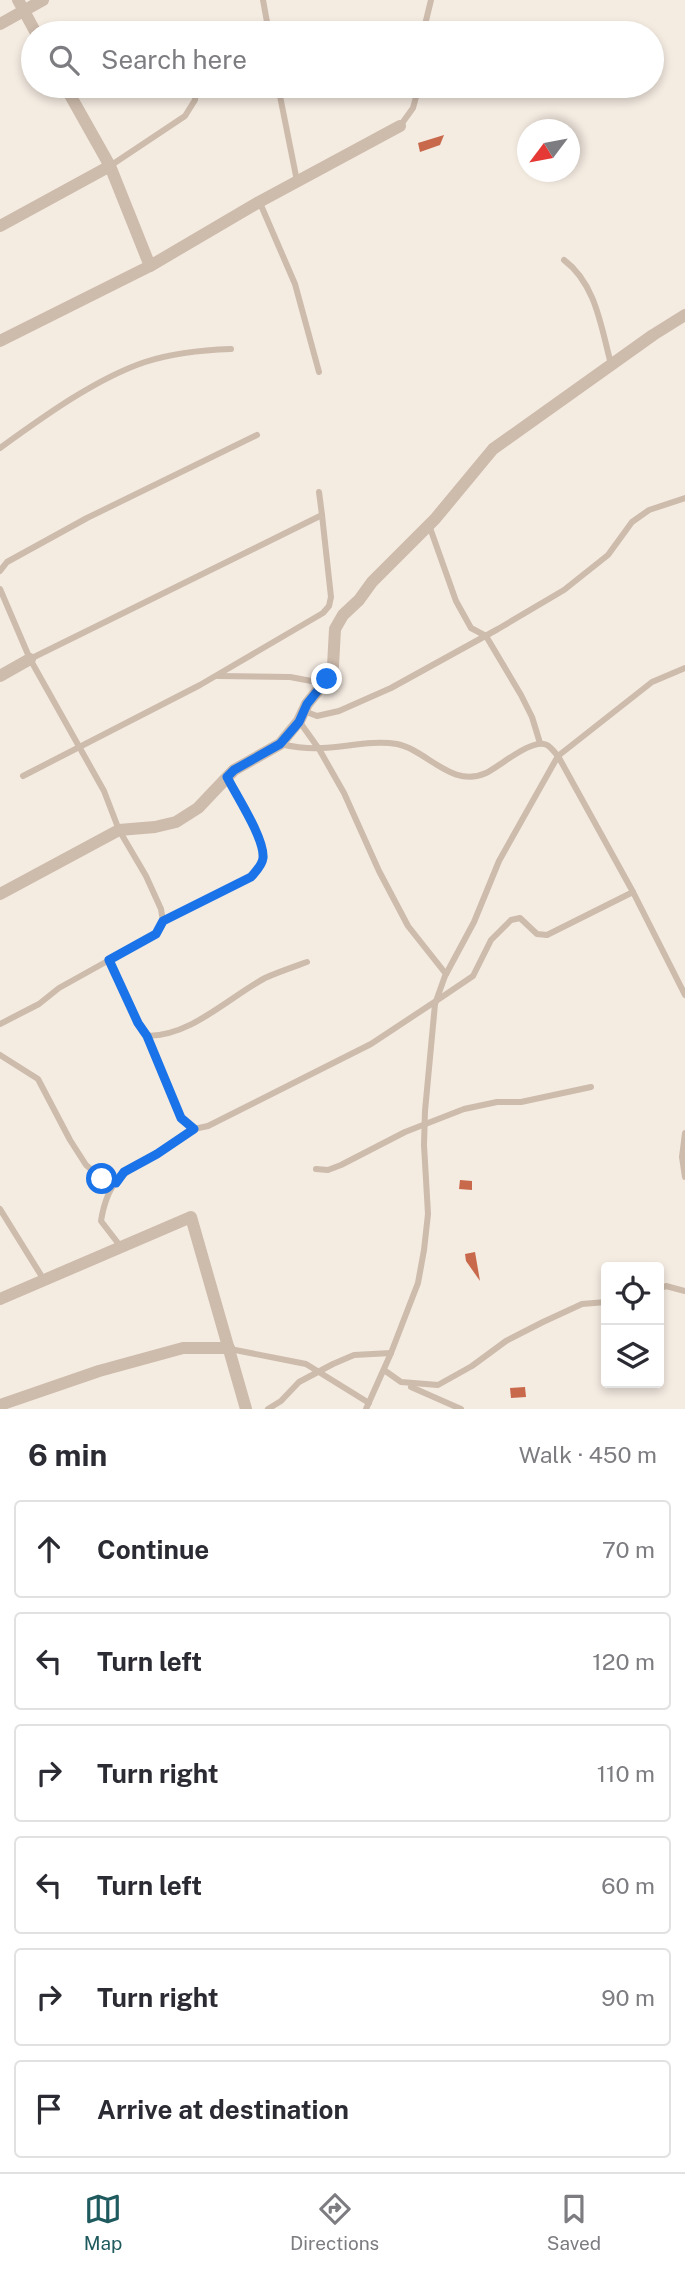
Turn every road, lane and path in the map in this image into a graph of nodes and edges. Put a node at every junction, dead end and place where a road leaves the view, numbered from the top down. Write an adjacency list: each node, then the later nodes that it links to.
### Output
1 (43, 0): 4 (street)
2 (263, 0): 6 (lane)
3 (431, 0): 7 (lane)
4 (21, 5): 5 (street); 8 (street)
5 (30, 21)
6 (267, 21)
7 (426, 21)
8 (0, 24)
9 (72, 98): 14 (street)
10 (195, 98): 14 (lane)
11 (280, 98): 15 (lane)
12 (416, 98): 13 (lane)
13 (400, 126): 15 (street)
14 (110, 166): 17 (street); 19 (street)
15 (297, 181): 16 (street)
16 (259, 202): 19 (street); 24 (lane)
17 (0, 226)
18 (564, 260): 23 (lane)
19 (150, 266): 21 (street)
20 (685, 315): 23 (street)
21 (0, 341)
22 (231, 349): 26 (lane)
23 (611, 365): 30 (street)
24 (319, 372)
25 (257, 435): 31 (lane)
26 (0, 448)
27 (319, 492): 29 (lane)
28 (685, 498): 35 (lane)
29 (322, 515): 33 (lane); 36 (lane)
30 (429, 525): 34 (street); 35 (lane)
31 (0, 571)
32 (0, 589): 36 (lane)
33 (329, 606): 34 (lane); 39 (lane)
34 (343, 615): 40 (street)
35 (486, 636): 41 (lane); 42 (lane)
36 (30, 659): 38 (street); 44 (lane)
37 (685, 668): 46 (lane)
38 (0, 676)
39 (216, 676): 40 (lane); 44 (lane)
40 (324, 683): 41 (street)
41 (301, 716): 43 (street); 45 (lane)
42 (540, 743): 45 (lane); 46 (lane)
43 (280, 744): 45 (lane); 48 (street)
44 (79, 747): 47 (lane); 49 (lane)
45 (319, 749): 55 (lane)
46 (558, 756): 50 (lane); 55 (lane)
47 (23, 776)
48 (227, 777): 49 (street); 52 (lane)
49 (119, 830): 51 (street); 52 (lane)
50 (634, 892): 56 (lane); 57 (lane)
51 (0, 894)
52 (163, 921): 53 (lane)
53 (109, 960): 58 (lane); 59 (lane)
54 (307, 962): 59 (lane)
55 (446, 974): 57 (lane)
56 (685, 995)
57 (436, 1001): 62 (lane); 63 (lane)
58 (0, 1024)
59 (147, 1036): 63 (lane)
60 (0, 1055): 67 (lane)
61 (591, 1087): 62 (lane)
62 (425, 1125): 65 (lane); 76 (lane)
63 (194, 1129): 67 (lane)
64 (685, 1133): 66 (lane)
65 (316, 1169)
66 (685, 1177)
67 (116, 1183): 69 (lane)
68 (0, 1209): 70 (lane)
69 (121, 1247): 70 (street); 75 (street)
70 (44, 1280): 73 (street)
71 (664, 1287): 72 (lane)
72 (685, 1291)
73 (0, 1299)
74 (601, 1302): 79 (lane)
75 (229, 1348): 78 (lane); 80 (street); 82 (street)
76 (391, 1353): 77 (lane); 78 (lane)
77 (384, 1370): 79 (lane); 81 (lane)
78 (320, 1371): 81 (lane); 83 (lane)
79 (401, 1382): 84 (lane)
80 (0, 1405)
81 (368, 1406)
82 (246, 1409)
83 (268, 1409)
84 (461, 1409)

